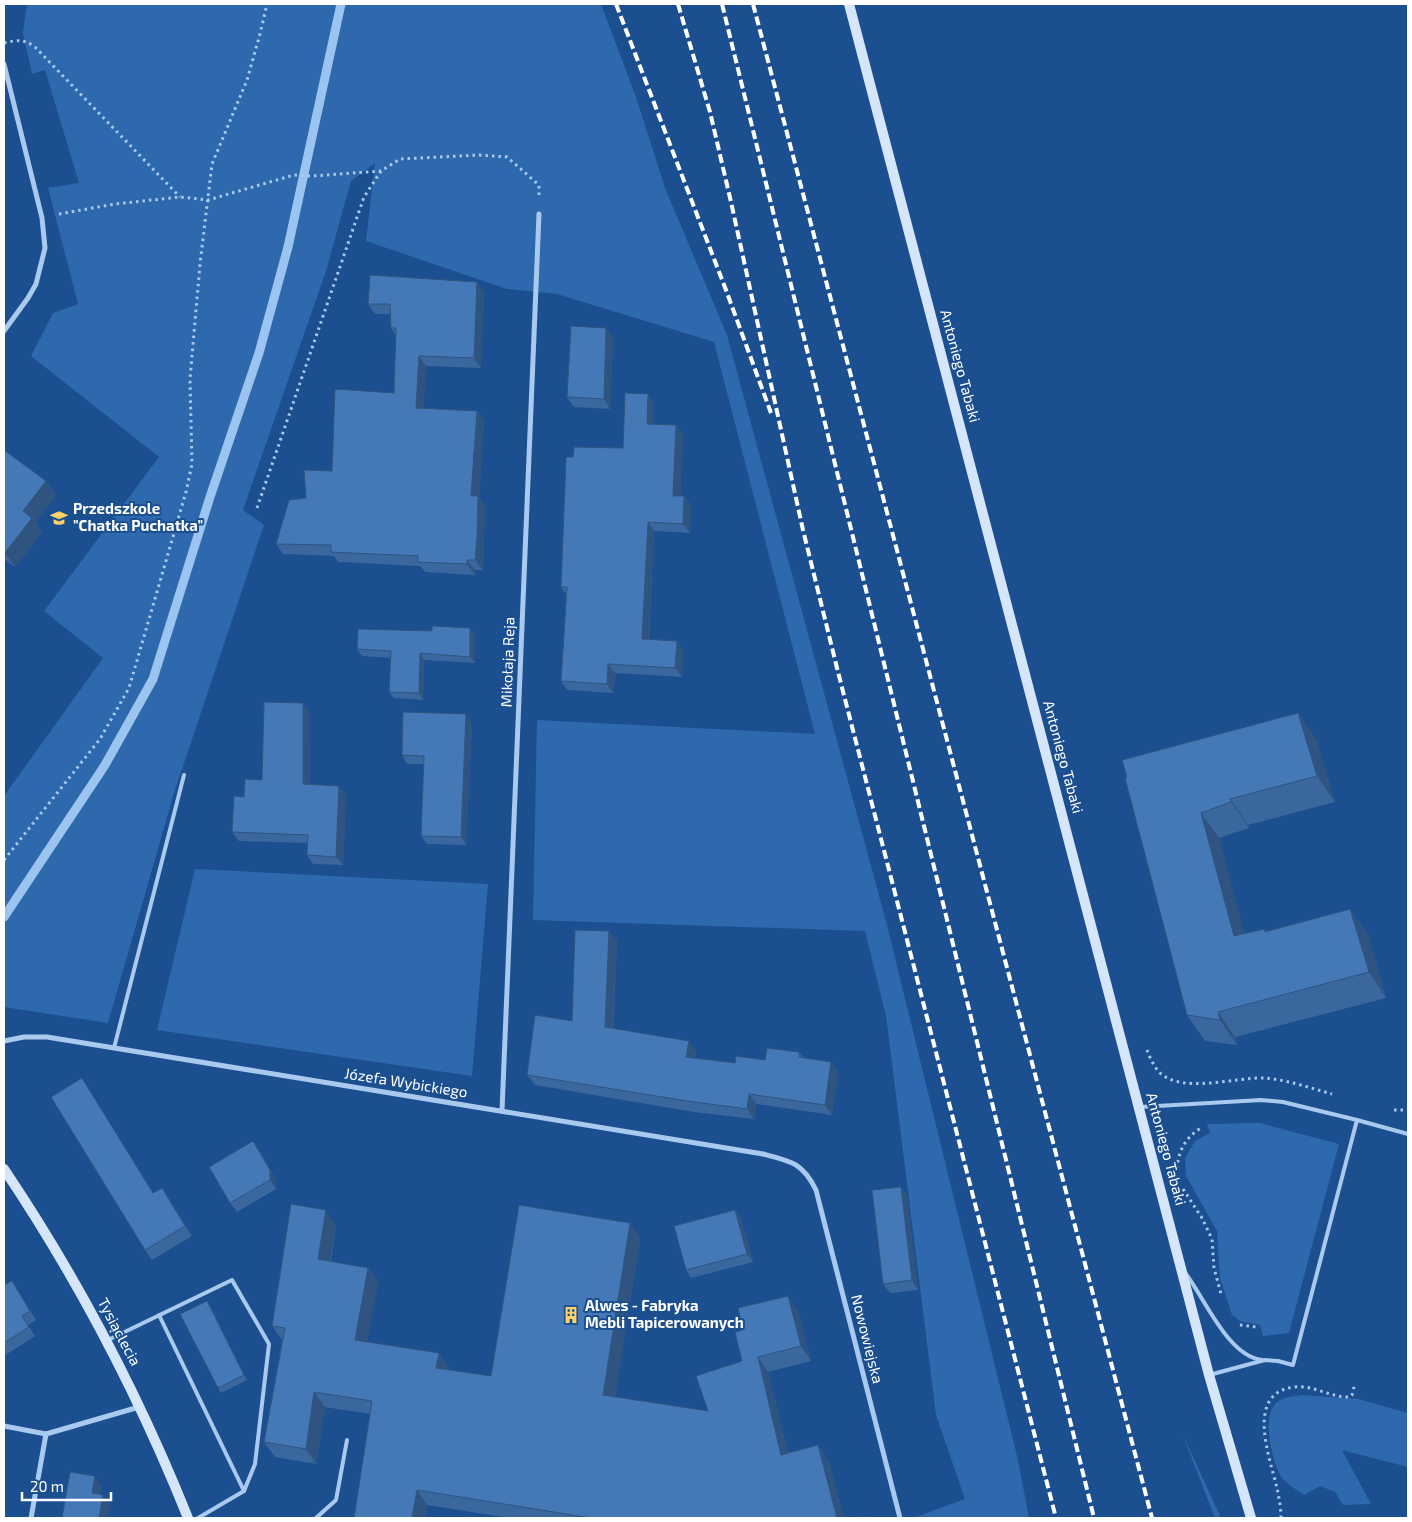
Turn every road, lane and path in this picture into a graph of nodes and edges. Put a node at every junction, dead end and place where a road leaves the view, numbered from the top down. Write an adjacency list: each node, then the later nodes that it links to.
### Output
1 (267, 4): 7 (path)
2 (849, 4): 16 (street, Antoniego Tabaki)
3 (4, 43): 6 (path)
4 (4, 64): 9 (street)
5 (381, 171): 7 (path); 8 (path); 11 (path)
6 (180, 197): 7 (path); 9 (path)
7 (208, 200): 13 (path)
8 (539, 214): 17 (street, Mikołaja Reja)
9 (42, 218): 10 (street)
10 (4, 332)
11 (256, 508)
12 (184, 775): 15 (lane)
13 (4, 860)
14 (4, 1041): 15 (street, Józefa Wybickiego)
15 (114, 1048): 17 (street, Józefa Wybickiego)
16 (1140, 1107): 18 (lane); 25 (street, Antoniego Tabaki)
17 (502, 1111): 21 (street, Józefa Wybickiego)
18 (1357, 1120): 20 (lane); 31 (lane)
19 (1201, 1128): 23 (path)
20 (1408, 1134)
21 (802, 1168): 43 (street, Nowowiejska)
22 (4, 1170): 30 (street, Tysiąclecia)
23 (1179, 1175)
24 (1180, 1183): 26 (path)
25 (1182, 1269): 31 (lane); 32 (street, Antoniego Tabaki)
26 (1222, 1296)
27 (159, 1315): 30 (lane); 38 (lane); 38 (lane)
28 (1237, 1324): 29 (path)
29 (1256, 1327)
30 (107, 1340): 34 (street, Tysiąclecia)
31 (1264, 1360): 32 (lane)
32 (1209, 1375): 44 (street, Antoniego Tabaki)
33 (1355, 1382): 45 (path)
34 (140, 1407): 36 (street); 40 (street, Tysiąclecia)
35 (4, 1426): 36 (street)
36 (46, 1434): 39 (street)
37 (346, 1440): 42 (lane)
38 (244, 1491): 41 (lane)
39 (31, 1518)
40 (188, 1518)
41 (198, 1518)
42 (316, 1518)
43 (900, 1518)
44 (1251, 1518)
45 (1281, 1518)

